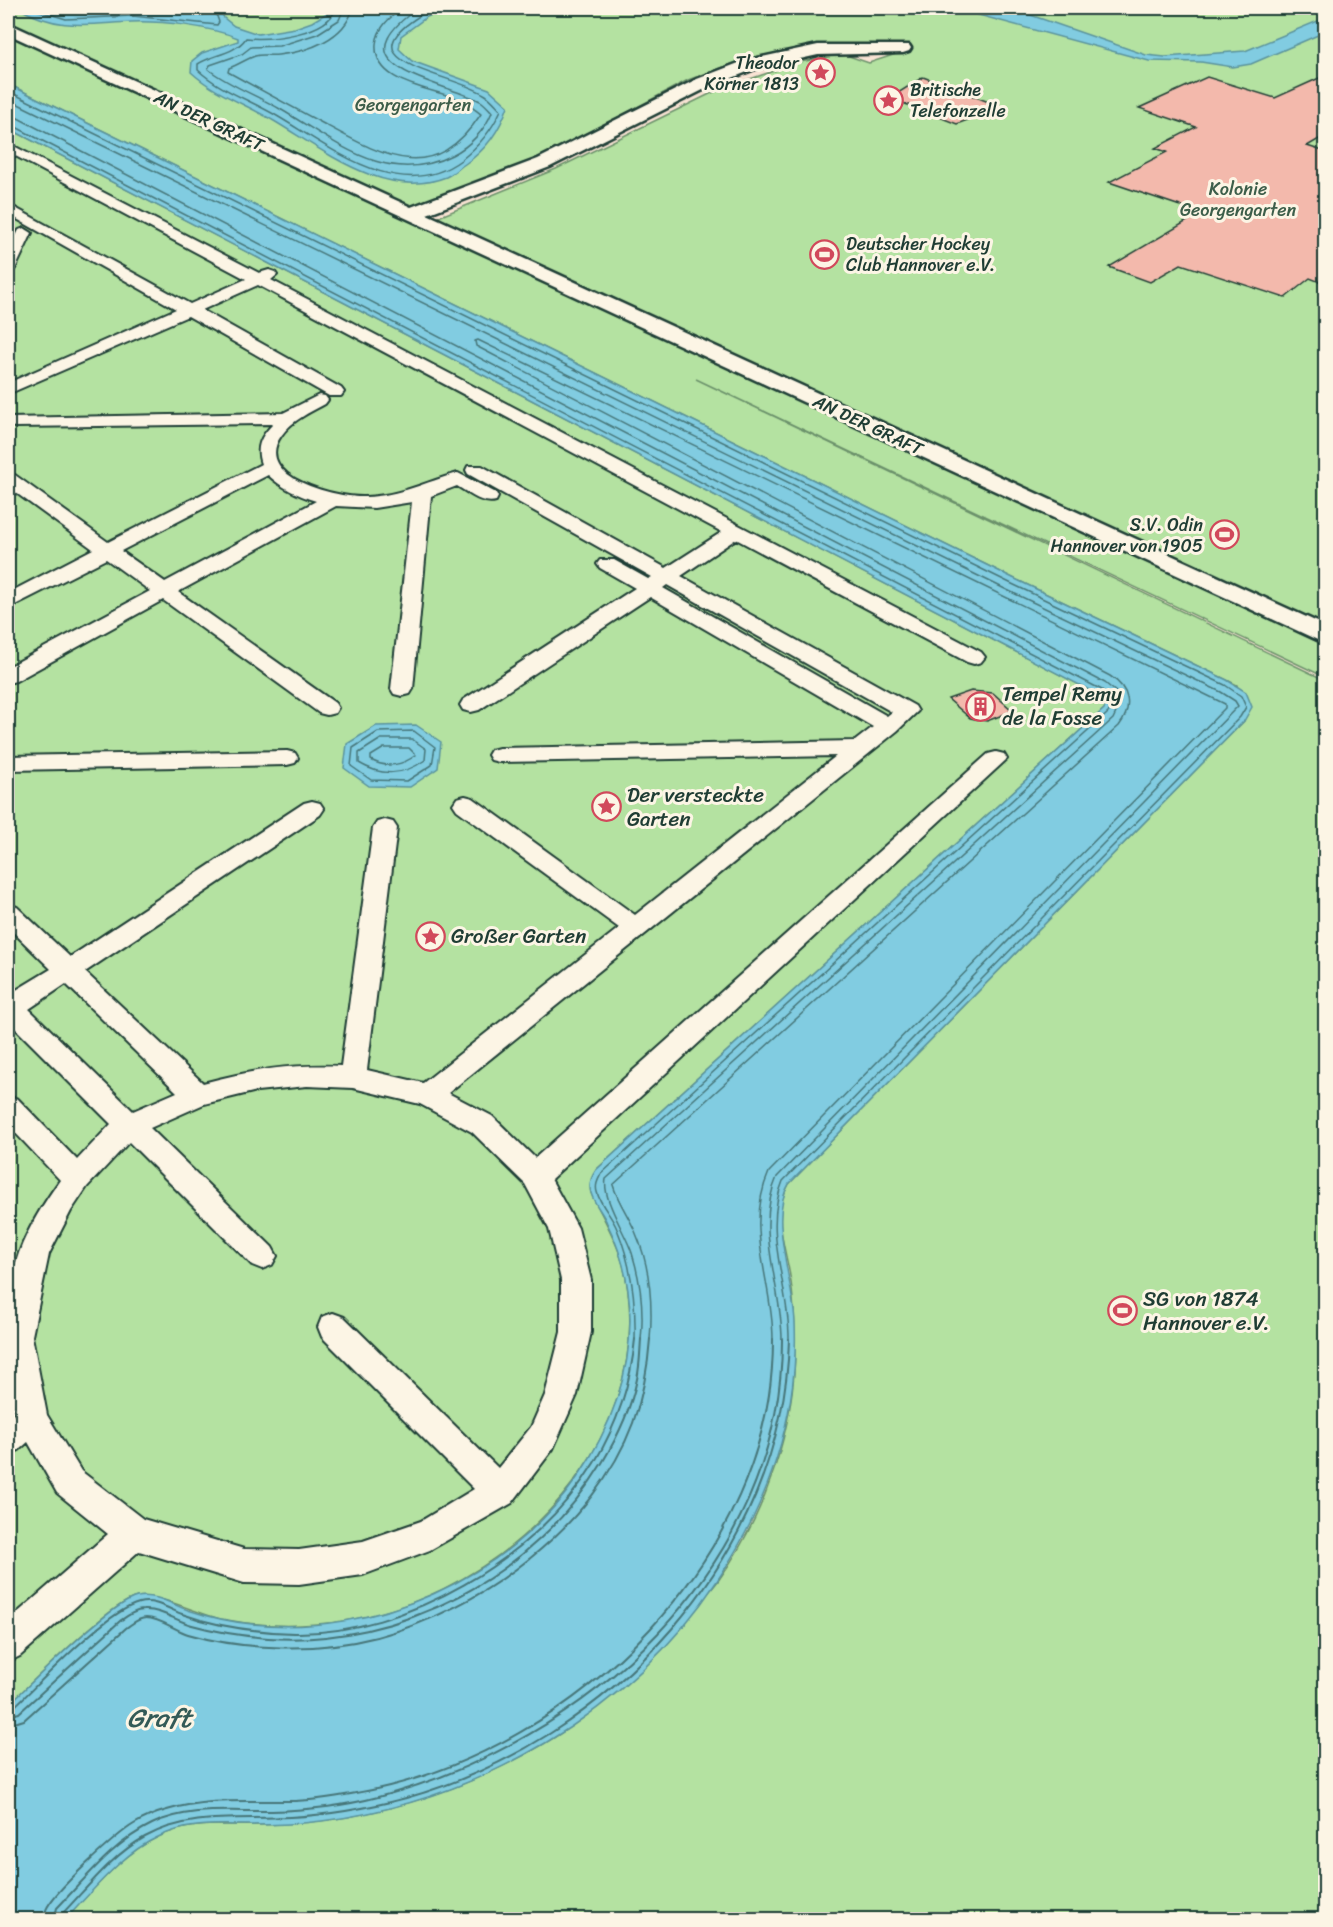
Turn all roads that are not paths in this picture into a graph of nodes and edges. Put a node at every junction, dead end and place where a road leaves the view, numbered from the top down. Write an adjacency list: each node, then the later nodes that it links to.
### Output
1 (8, 28): 7 (street, AN DER GRAFT)
2 (903, 48): 7 (street)
3 (8, 147): 4 (street)
4 (26, 157): 5 (street); 11 (street)
5 (8, 163)
6 (8, 208): 8 (street)
7 (410, 214): 28 (street, AN DER GRAFT)
8 (17, 227): 9 (street); 12 (street); 13 (street)
9 (8, 267)
10 (277, 271): 11 (street)
11 (259, 279): 12 (street); 23 (street)
12 (189, 310): 13 (street); 15 (street)
13 (173, 317): 14 (street); 16 (street)
14 (8, 389)
15 (335, 392)
16 (287, 418): 17 (street); 18 (street)
17 (15, 422)
18 (270, 466): 22 (street); 24 (street)
19 (475, 470): 25 (street)
20 (8, 479): 24 (street)
21 (422, 495): 22 (street); 25 (street); 31 (street)
22 (332, 501): 26 (street)
23 (736, 531): 25 (street); 29 (street)
24 (106, 550): 26 (street); 27 (street)
25 (657, 582): 32 (street); 34 (street)
26 (164, 591): 30 (street); 33 (street)
27 (8, 601)
28 (1326, 636)
29 (974, 657)
30 (8, 676)
31 (402, 689)
32 (471, 705)
33 (327, 708)
34 (860, 748): 35 (street); 43 (street)
35 (499, 755)
36 (286, 758): 38 (street)
37 (996, 759): 51 (street)
38 (8, 763)
39 (465, 804): 43 (street)
40 (312, 809): 44 (street)
41 (386, 828): 46 (street)
42 (8, 913): 44 (street)
43 (636, 928): 48 (street)
44 (68, 970): 45 (street); 47 (street)
45 (8, 1007): 50 (street)
46 (353, 1077): 47 (street); 48 (street)
47 (198, 1095): 50 (street)
48 (427, 1095): 51 (street)
49 (8, 1107): 52 (street)
50 (128, 1125): 52 (street); 53 (street)
51 (536, 1176): 57 (street)
52 (77, 1179): 55 (street)
53 (262, 1257)
54 (333, 1327): 57 (street)
55 (13, 1336): 56 (street)
56 (20, 1429): 58 (street)
57 (501, 1492): 58 (street)
58 (134, 1533): 59 (street)
59 (8, 1644)

